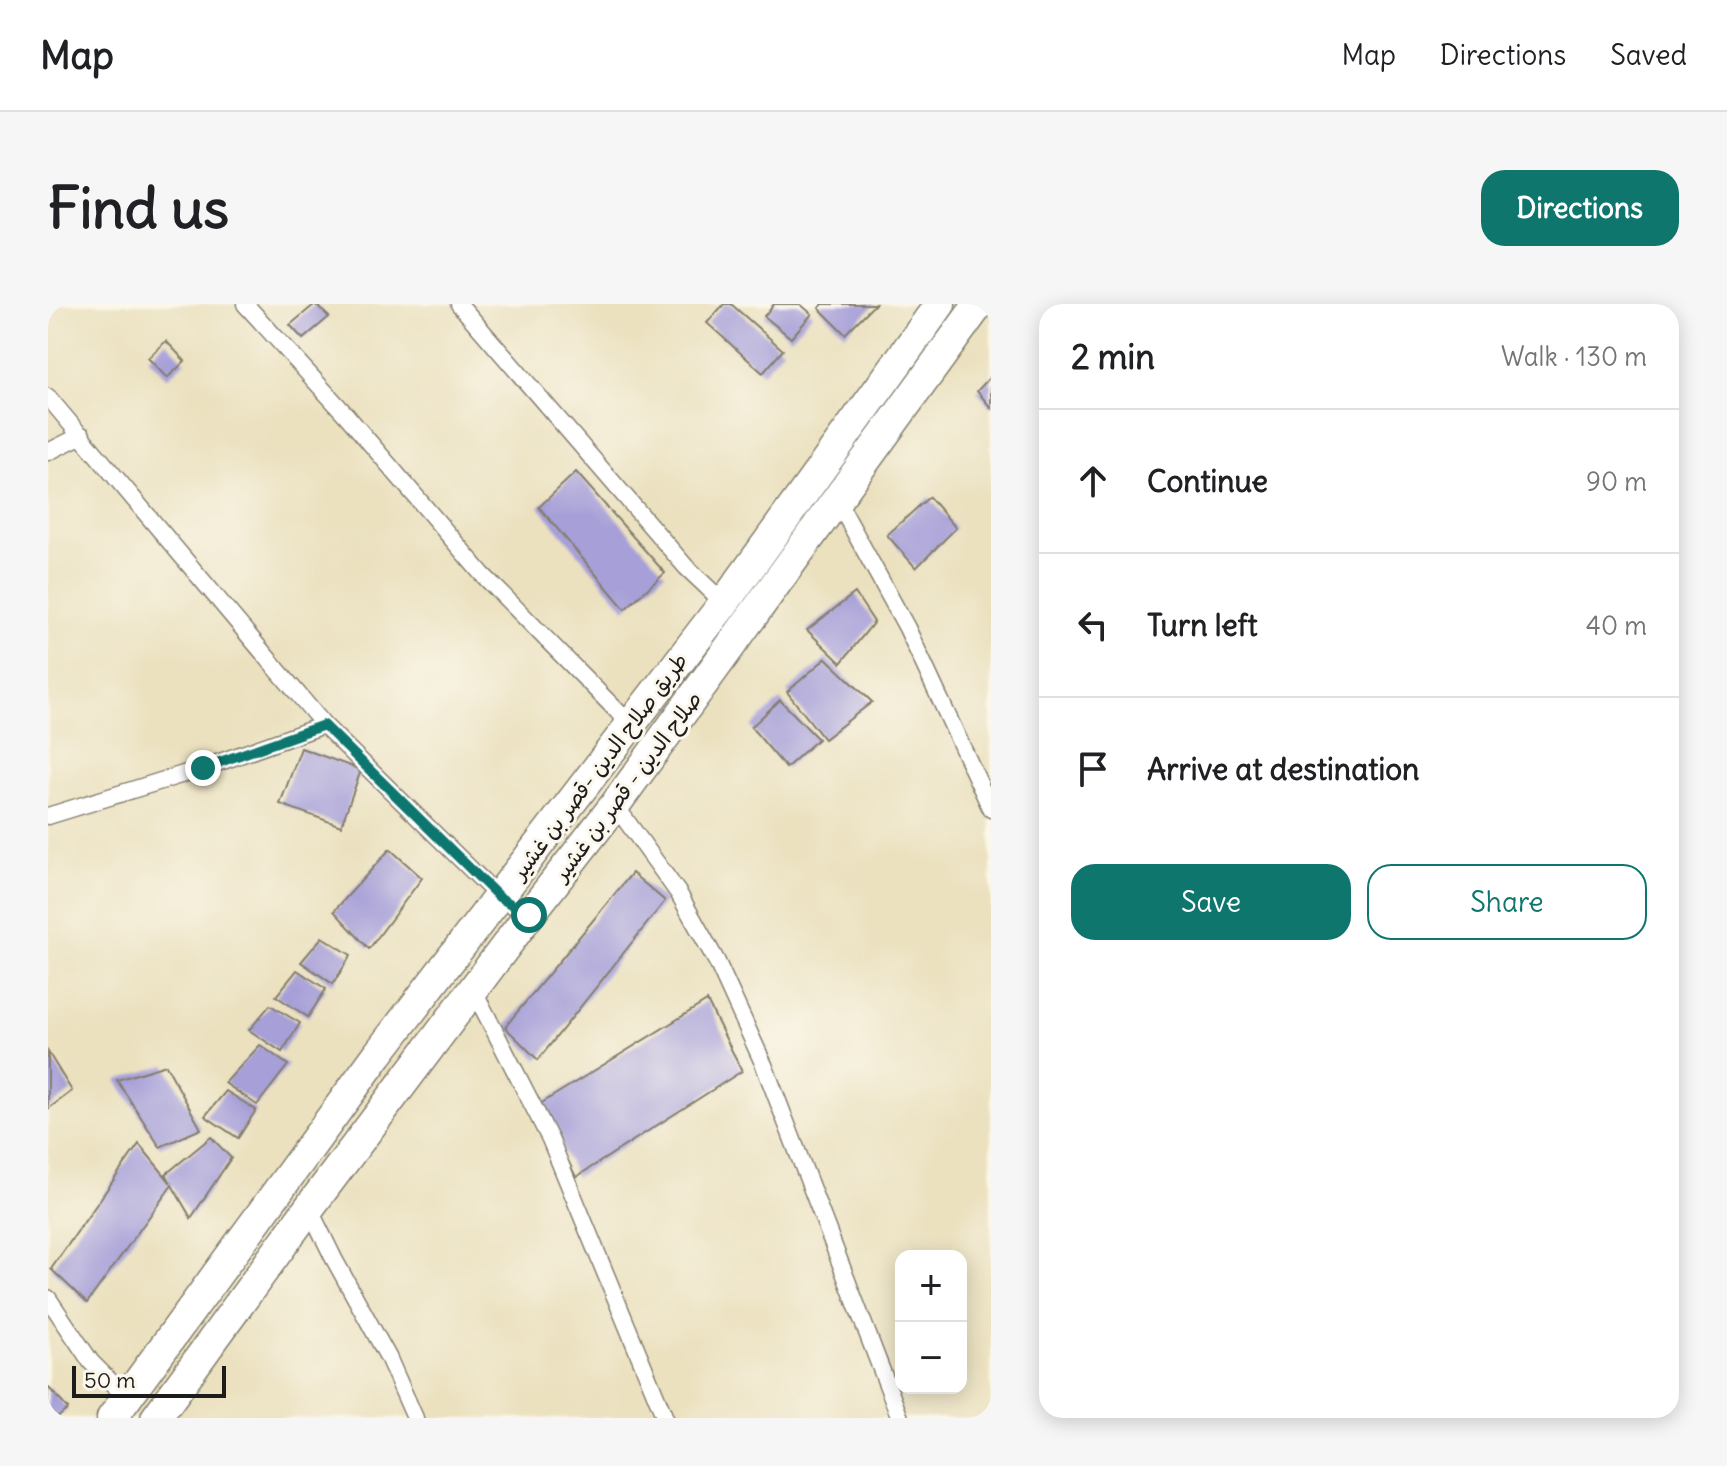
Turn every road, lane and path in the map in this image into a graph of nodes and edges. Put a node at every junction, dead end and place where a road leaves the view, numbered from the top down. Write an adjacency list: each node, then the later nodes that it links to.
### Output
1 (245, 304): 10 (street)
2 (940, 304): 9 (highway, طريق صلاح الدين -قصر بن غشير)
3 (979, 304): 8 (highway, صلاح الدين - قصر بن غشير)
4 (466, 306): 9 (street)
5 (48, 397): 6 (street)
6 (82, 435): 7 (street); 11 (street)
7 (48, 452)
8 (837, 500): 12 (highway, صلاح الدين - قصر بن غشير); 13 (street)
9 (724, 603): 10 (highway, طريق صلاح الدين -قصر بن غشير)
10 (630, 724): 15 (highway, طريق صلاح الدين -قصر بن غشير)
11 (324, 725): 14 (street); 15 (street)
12 (615, 805): 16 (highway, صلاح الدين - قصر بن غشير); 24 (street)
13 (991, 809)
14 (48, 816)
15 (499, 897): 16 (street); 20 (highway, طريق صلاح الدين -قصر بن غشير)
16 (529, 915): 17 (highway, صلاح الدين - قصر بن غشير)
17 (473, 989): 18 (highway, صلاح الدين - قصر بن غشير); 23 (street)
18 (309, 1208): 21 (highway, صلاح الدين - قصر بن غشير); 22 (street)
19 (48, 1298): 20 (street)
20 (120, 1408)
21 (156, 1418)
22 (415, 1418)
23 (665, 1418)
24 (900, 1418)

